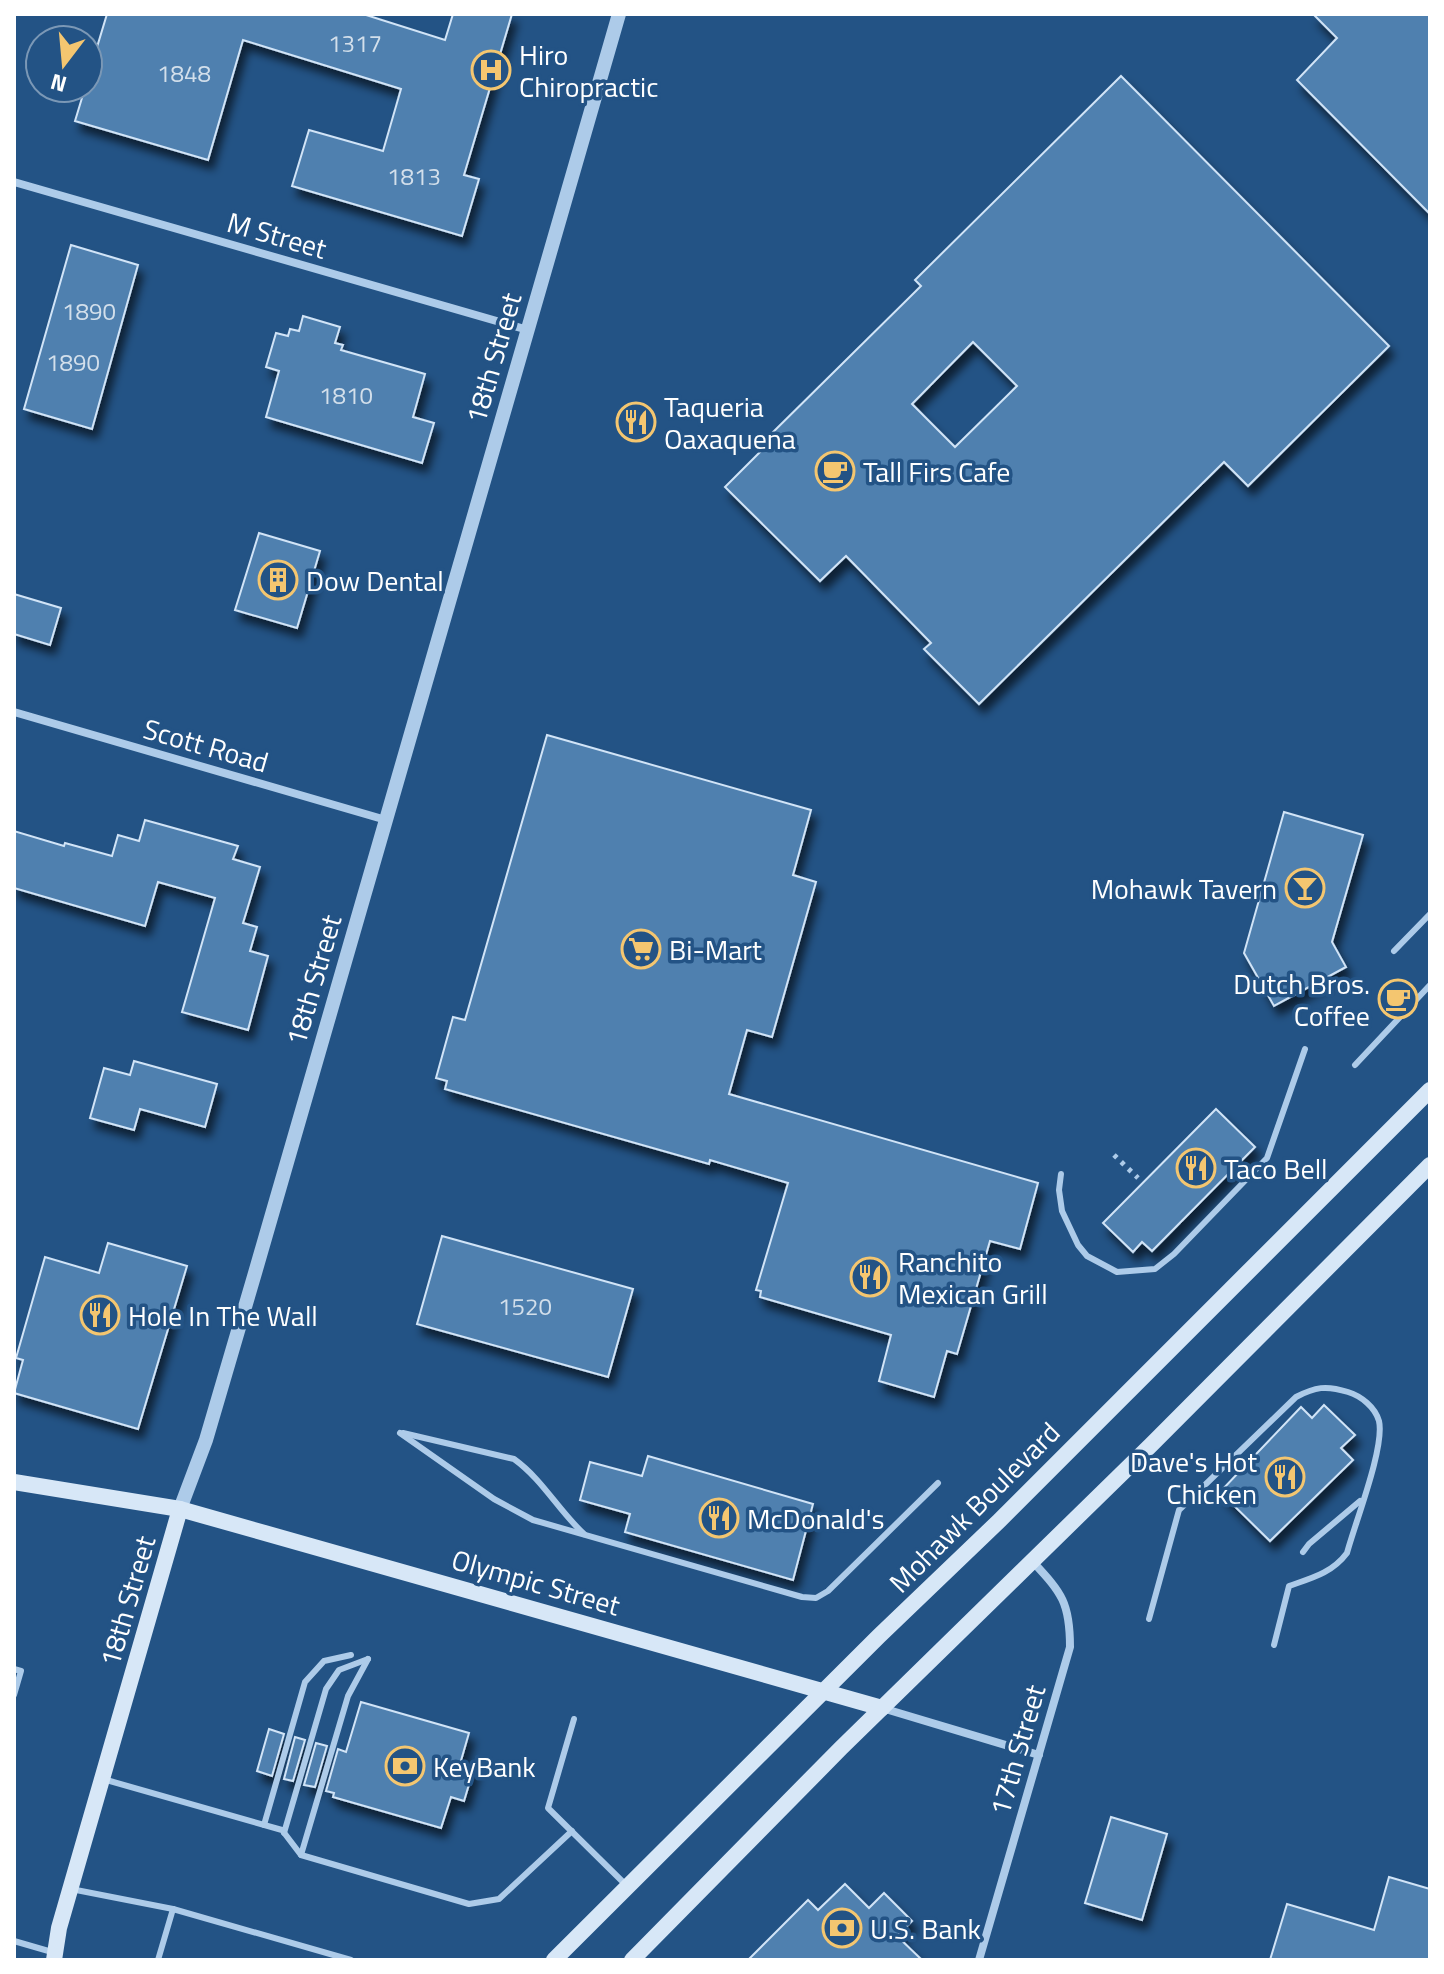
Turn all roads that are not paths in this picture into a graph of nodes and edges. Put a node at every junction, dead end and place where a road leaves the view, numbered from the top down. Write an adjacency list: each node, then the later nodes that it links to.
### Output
1 (619, 14): 3 (street, 18th Street)
2 (14, 182): 3 (street, M Street)
3 (528, 330): 5 (street, 18th Street)
4 (14, 712): 5 (street, Scott Road)
5 (386, 820): 17 (street, 18th Street)
6 (1430, 914): 7 (lane)
7 (1394, 951)
8 (1430, 985): 10 (lane)
9 (1305, 1049): 13 (lane)
10 (1355, 1065)
11 (1430, 1090): 25 (main road, Mohawk Boulevard)
12 (1430, 1165): 20 (main road)
13 (1061, 1174)
14 (14, 1482): 17 (main road, Olympic Street)
15 (938, 1483): 18 (lane)
16 (1362, 1499): 19 (lane); 21 (lane); 22 (lane)
17 (180, 1509): 25 (main road, Olympic Street); 30 (main road, 18th Street)
18 (586, 1535): 18 (lane)
19 (1303, 1552)
20 (1032, 1561): 27 (main road); 29 (street, 17th Street)
21 (1149, 1619)
22 (1274, 1645)
23 (351, 1655): 31 (lane)
24 (14, 1669): 26 (lane)
25 (824, 1691): 27 (main road, Olympic Street); 35 (main road, Mohawk Boulevard)
26 (14, 1695)
27 (882, 1708): 29 (street, Olympic Street); 43 (main road)
28 (574, 1719): 32 (lane)
29 (1039, 1755): 44 (street, 17th Street)
30 (103, 1779): 31 (lane); 36 (main road, 18th Street)
31 (264, 1825): 33 (lane)
32 (572, 1831): 34 (lane); 35 (lane)
33 (284, 1833): 34 (lane); 34 (lane)
34 (301, 1855)
35 (627, 1886): 42 (main road, Mohawk Boulevard)
36 (71, 1889): 37 (lane); 39 (main road, 18th Street)
37 (173, 1909): 40 (lane); 41 (lane)
38 (14, 1941): 39 (lane)
39 (55, 1956)
40 (158, 1960)
41 (351, 1960)
42 (554, 1960)
43 (632, 1960)
44 (979, 1960)

